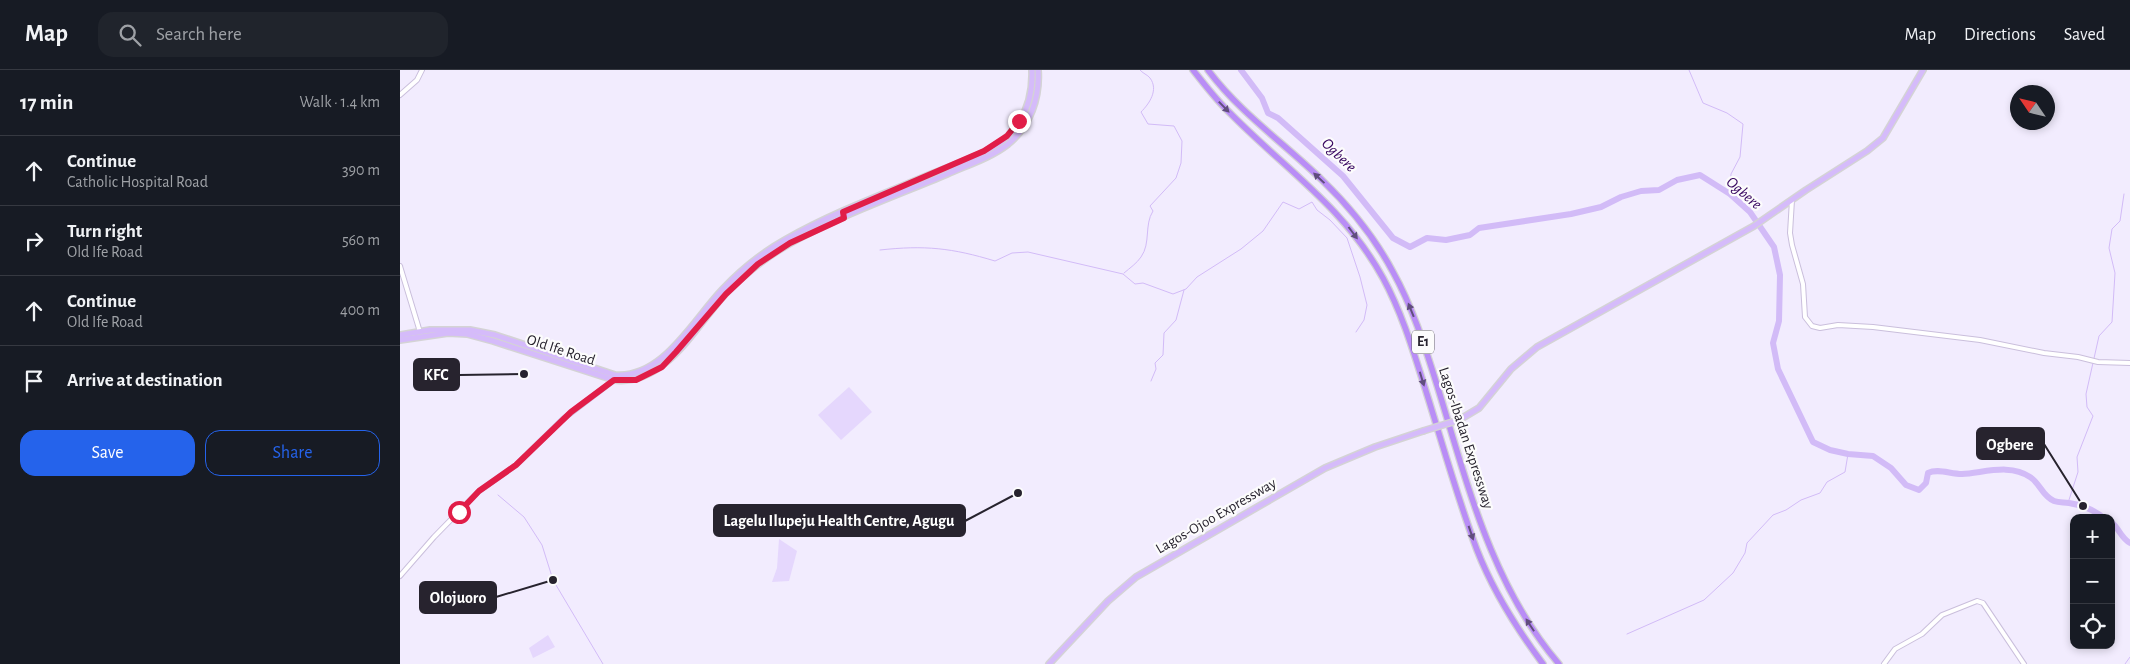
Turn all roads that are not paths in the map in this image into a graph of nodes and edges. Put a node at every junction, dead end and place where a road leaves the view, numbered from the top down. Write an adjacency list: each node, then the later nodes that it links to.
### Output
1 (422, 70): 7 (street)
2 (1032, 70): 9 (main road, Old Ife Road)
3 (1038, 70): 9 (main road, Old Ife Road)
4 (1193, 70): 19 (highway, Lagos-Ibadan Expressway / E1, one-way to 19)
5 (1208, 70): 20 (highway, Lagos-Ibadan Expressway / E1, one-way to 5)
6 (1924, 70): 8 (main road, Lagos-Ojoo Expressway)
7 (400, 96)
8 (1792, 200): 15 (street); 18 (main road, Lagos-Ojoo Expressway, bridge)
9 (844, 215): 13 (main road, Old Ife Road); 16 (main road, Old Ife Road)
10 (400, 266): 11 (street)
11 (420, 332): 12 (main road, Old Ife Road); 13 (main road, Old Ife Road)
12 (400, 335)
13 (494, 338): 14 (main road, Old Ife Road); 16 (main road, Old Ife Road)
14 (400, 340)
15 (2130, 363)
16 (614, 380): 17 (street)
17 (400, 576)
18 (1049, 664)
19 (1543, 664)
20 (1559, 664)
21 (1884, 664): 22 (street)
22 (2024, 664)

